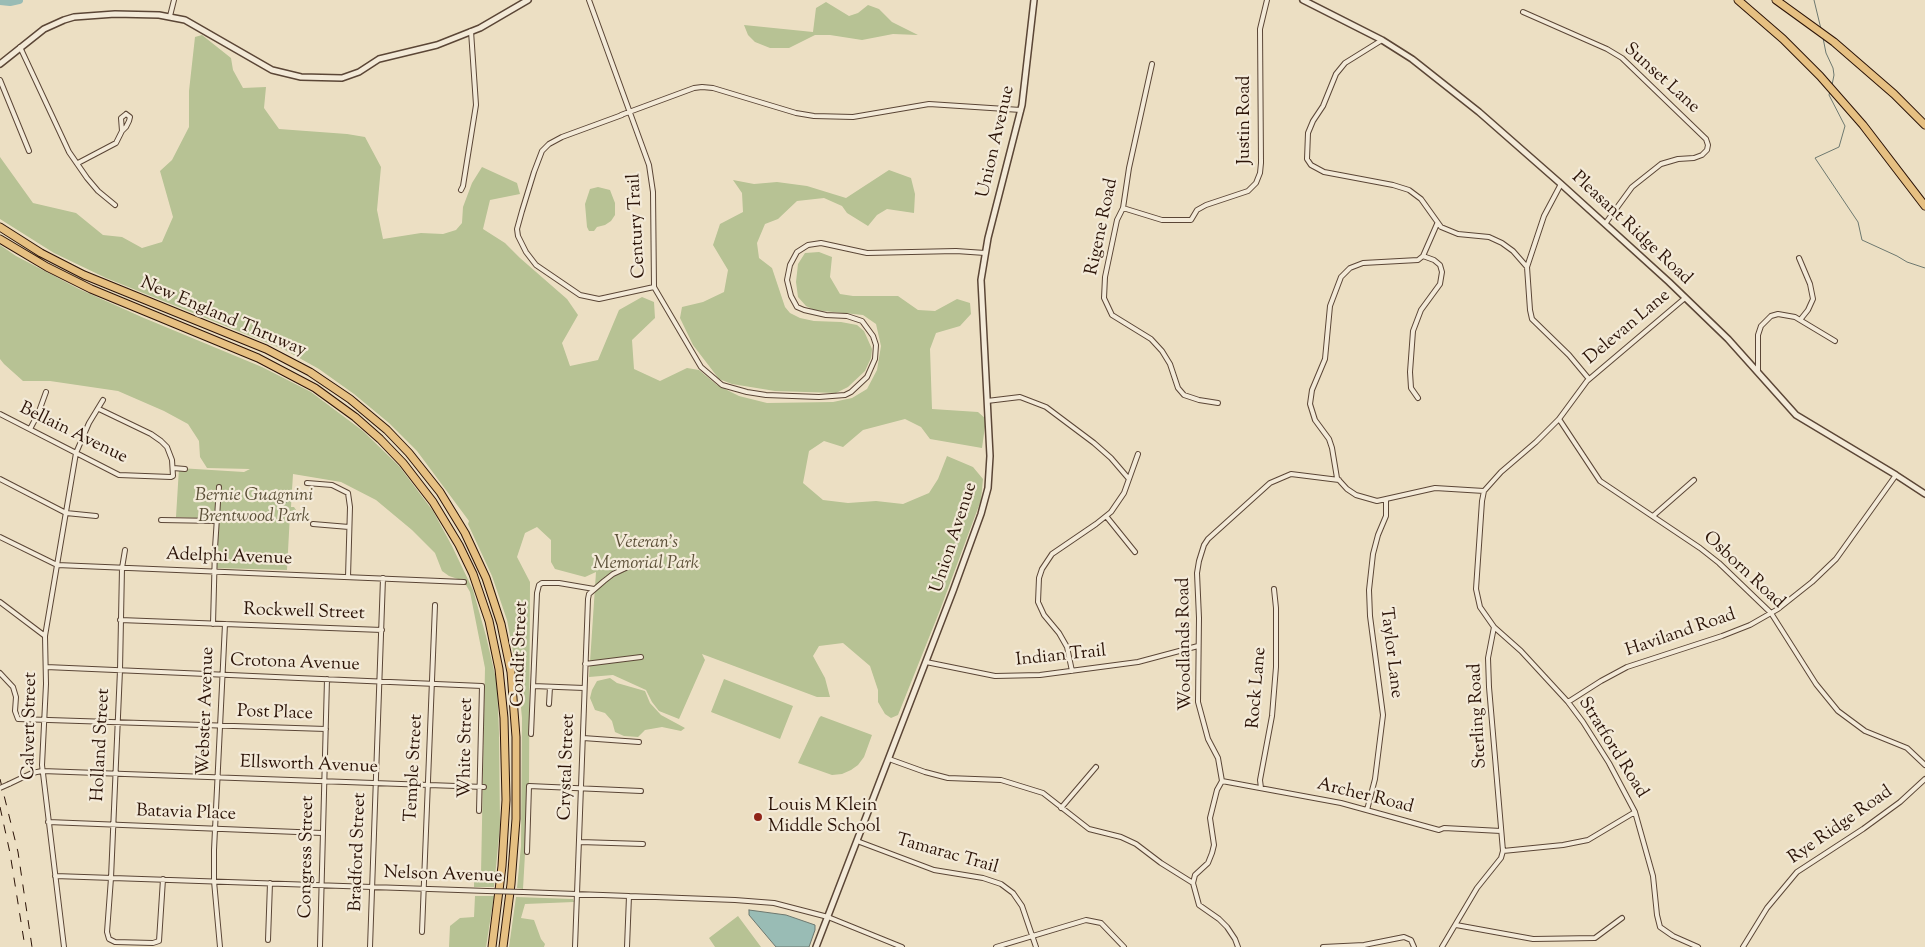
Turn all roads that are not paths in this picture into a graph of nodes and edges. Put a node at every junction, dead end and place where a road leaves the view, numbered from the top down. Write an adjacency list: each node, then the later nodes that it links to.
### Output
1 (174, 0): 10 (street)
2 (528, 0): 11 (street)
3 (589, 0): 18 (street, Century Trail)
4 (1034, 0): 17 (street, Union Avenue)
5 (1267, 0): 27 (street, Justin Road)
6 (1304, 0): 12 (street, Pleasant Ridge Road)
7 (1738, 0): 26 (highway)
8 (1776, 0): 19 (highway)
9 (1523, 12): 29 (street, Sunset Lane)
10 (170, 16): 11 (street); 13 (street)
11 (471, 31): 24 (street)
12 (1382, 40): 23 (street, Pleasant Ridge Road); 28 (street)
13 (20, 48): 14 (street); 22 (street)
14 (0, 64)
15 (1152, 64): 27 (street, Rigene Road)
16 (0, 80): 21 (street)
17 (1021, 110): 18 (street); 32 (street, Union Avenue)
18 (631, 114): 36 (street, Century Trail); 36 (street)
19 (1925, 125)
20 (122, 132): 22 (street)
21 (29, 150)
22 (78, 163): 25 (street)
23 (1561, 184): 29 (street, Pleasant Ridge Road); 35 (street)
24 (461, 190)
25 (115, 205)
26 (1925, 206)
27 (1123, 208): 46 (street, Rigene Road)
28 (1437, 224): 33 (street); 35 (street)
29 (1605, 224): 37 (street, Pleasant Ridge Road)
30 (0, 228): 173 (highway, New England Thruway)
31 (0, 239): 172 (highway, New England Thruway)
32 (985, 253): 36 (street, Century Trail); 45 (street, Union Avenue)
33 (1423, 256): 43 (street); 58 (street)
34 (1799, 258): 38 (street)
35 (1526, 267): 41 (street)
36 (654, 287)
37 (1685, 298): 40 (street, Pleasant Ridge Road); 41 (street, Delevan Lane)
38 (1800, 320): 39 (street); 40 (street)
39 (1835, 340)
40 (1758, 371): 55 (street, Pleasant Ridge Road)
41 (1589, 379): 49 (street)
42 (46, 392): 50 (street)
43 (1418, 398)
44 (103, 400): 47 (street, Calvert Street)
45 (987, 401): 57 (street); 96 (street, Union Avenue)
46 (1218, 403)
47 (99, 409): 51 (street, Calvert Street); 53 (street)
48 (0, 414): 50 (street, Bellain Avenue)
49 (1559, 419): 62 (street); 68 (street, Osborn Road)
50 (30, 429): 51 (street, Bellain Avenue)
51 (76, 453): 53 (street, Bellain Avenue); 65 (street, Calvert Street)
52 (1138, 454): 57 (street)
53 (173, 468): 54 (street)
54 (186, 469)
55 (1896, 475): 63 (street, Pleasant Ridge Road); 87 (street, Haviland Road)
56 (0, 479): 65 (street)
57 (1129, 479): 67 (street)
58 (1339, 480): 64 (street); 94 (street, Woodlands Road)
59 (1694, 480): 68 (street)
60 (307, 483): 72 (street)
61 (219, 487): 70 (street, Webster Avenue)
62 (1484, 492): 64 (street); 91 (street)
63 (1925, 494)
64 (1386, 500): 136 (street, Taylor Lane)
65 (66, 513): 66 (street); 76 (street, Calvert Street)
66 (96, 516)
67 (1106, 516): 75 (street); 100 (street)
68 (1653, 516): 87 (street, Osborn Road)
69 (162, 520): 70 (street)
70 (217, 522): 79 (street, Webster Avenue)
71 (313, 524): 72 (street)
72 (350, 528): 80 (street)
73 (0, 537): 76 (street, Adelphi Avenue)
74 (125, 550): 78 (street, Holland Street)
75 (1135, 552)
76 (57, 565): 78 (street, Adelphi Avenue); 93 (street, Calvert Street)
77 (630, 566): 83 (street)
78 (122, 568): 79 (street, Adelphi Avenue); 88 (street, Holland Street)
79 (214, 571): 80 (street, Adelphi Avenue); 89 (street, Webster Avenue)
80 (348, 577): 81 (street, Adelphi Avenue)
81 (383, 578): 82 (street, Adelphi Avenue); 92 (street, Bradford Street)
82 (464, 582)
83 (594, 589): 97 (street, Crystal Street); 107 (street, Condit Street)
84 (1274, 589): 132 (street, Rock Lane)
85 (0, 602): 93 (street)
86 (435, 605): 105 (street, Temple Street)
87 (1771, 613): 110 (street, Haviland Road); 120 (street, Osborn Road)
88 (120, 620): 89 (street); 99 (street, Holland Street)
89 (213, 624): 90 (street, Webster Avenue)
90 (224, 624): 92 (street, Rockwell Street); 102 (street, Webster Avenue)
91 (1494, 627): 110 (street, Stratford Road); 142 (street, Sterling Road)
92 (382, 630): 104 (street, Bradford Street)
93 (45, 636): 98 (street, Calvert Street)
94 (1198, 646): 100 (street, Indian Trail); 127 (street, Woodlands Road)
95 (641, 657): 97 (street)
96 (926, 662): 100 (street, Indian Trail); 119 (street, Union Avenue)
97 (585, 664): 109 (street, Crystal Street)
98 (46, 667): 99 (street, Crotona Avenue); 112 (street, Calvert Street)
99 (120, 670): 102 (street, Crotona Avenue); 113 (street, Holland Street)
100 (1072, 672)
101 (0, 673): 112 (street, Post Place)
102 (222, 674): 103 (street, Crotona Avenue); 114 (street, Webster Avenue)
103 (327, 679): 104 (street, Crotona Avenue); 115 (street, Congress Street)
104 (379, 681): 105 (street, Crotona Avenue); 128 (street, Bradford Street)
105 (433, 683): 106 (street, Crotona Avenue); 129 (street, Temple Street)
106 (482, 686): 130 (street, White Street)
107 (533, 686): 108 (street); 116 (street, Condit Street)
108 (550, 687): 109 (street); 111 (street)
109 (584, 688): 117 (street, Crystal Street)
110 (1568, 702): 138 (street, Stratford Road)
111 (549, 704)
112 (44, 719): 113 (street, Post Place); 122 (street, Calvert Street)
113 (118, 722): 114 (street, Post Place); 123 (street, Holland Street)
114 (220, 725): 115 (street, Post Place); 124 (street, Webster Avenue)
115 (326, 729): 126 (street, Congress Street)
116 (531, 734)
117 (583, 738): 118 (street); 133 (street, Crystal Street)
118 (639, 742)
119 (889, 759): 135 (street); 144 (street, Union Avenue)
120 (1925, 766)
121 (1096, 767): 135 (street)
122 (42, 771): 123 (street, Ellsworth Avenue); 131 (street, bridge); 139 (street, Calvert Street)
123 (115, 773): 124 (street, Ellsworth Avenue); 140 (street, Holland Street)
124 (218, 777): 126 (street, Ellsworth Avenue); 141 (street, Webster Avenue)
125 (1925, 779): 186 (street, Rye Ridge Road)
126 (324, 781): 128 (street, Ellsworth Avenue); 143 (street, Congress Street)
127 (1222, 781): 132 (street, Archer Road); 154 (street)
128 (376, 783): 129 (street, Ellsworth Avenue); 156 (street, Bradford Street)
129 (427, 785): 130 (street, Ellsworth Avenue); 157 (street, Temple Street)
130 (482, 786): 137 (street, White Street)
131 (0, 788)
132 (1261, 788): 136 (street, Archer Road)
133 (582, 789): 134 (street); 145 (street, Crystal Street); 148 (street)
134 (642, 791)
135 (1061, 808): 154 (street)
136 (1366, 810): 142 (street, Archer Road)
137 (479, 811)
138 (1635, 812): 147 (street); 168 (street, Stratford Road)
139 (48, 822): 140 (street, Batavia Place); 149 (street, Calvert Street)
140 (112, 825): 141 (street, Batavia Place); 150 (street, Holland Street)
141 (216, 828): 143 (street, Batavia Place); 152 (street, Webster Avenue)
142 (1501, 831): 147 (street, Sterling Road)
143 (322, 833): 155 (street, Congress Street)
144 (857, 841): 160 (street, Union Avenue); 164 (street, Tamarac Trail)
145 (580, 842): 146 (street); 158 (street, Crystal Street)
146 (643, 844)
147 (1503, 851): 162 (street)
148 (527, 852)
149 (55, 876): 150 (street, Nelson Avenue); 169 (street, Calvert Street)
150 (111, 878): 151 (street, Nelson Avenue); 166 (street, Holland Street)
151 (163, 878): 152 (street, Nelson Avenue); 166 (street)
152 (214, 881): 153 (street, Nelson Avenue); 170 (street, Webster Avenue)
153 (270, 883): 155 (street, Nelson Avenue); 165 (street)
154 (1193, 883): 181 (street)
155 (321, 885): 156 (street, Nelson Avenue); 167 (street, Congress Street)
156 (372, 887): 157 (street, Nelson Avenue); 171 (street, Bradford Street)
157 (424, 889): 158 (street, Nelson Avenue, bridge); 163 (street, Temple Street)
158 (577, 895): 159 (street, Nelson Avenue); 174 (street, Crystal Street)
159 (630, 896): 160 (street, Nelson Avenue); 175 (street)
160 (828, 917): 176 (street, Union Avenue); 177 (street, Nelson Avenue)
161 (1622, 918): 162 (street)
162 (1456, 925): 184 (street)
163 (422, 932)
164 (1032, 935): 178 (street); 179 (street, Tamarac Trail); 180 (street)
165 (268, 940)
166 (132, 945)
167 (320, 946)
168 (1693, 946): 185 (street, Stratford Road)
169 (64, 947)
170 (220, 947)
171 (370, 947)
172 (492, 947)
173 (503, 947)
174 (576, 947)
175 (627, 947)
176 (816, 947)
177 (902, 947)
178 (996, 947)
179 (1036, 947)
180 (1124, 947)
181 (1238, 947)
182 (1323, 947): 183 (street)
183 (1414, 947)
184 (1442, 947)
185 (1698, 947)
186 (1743, 947)

